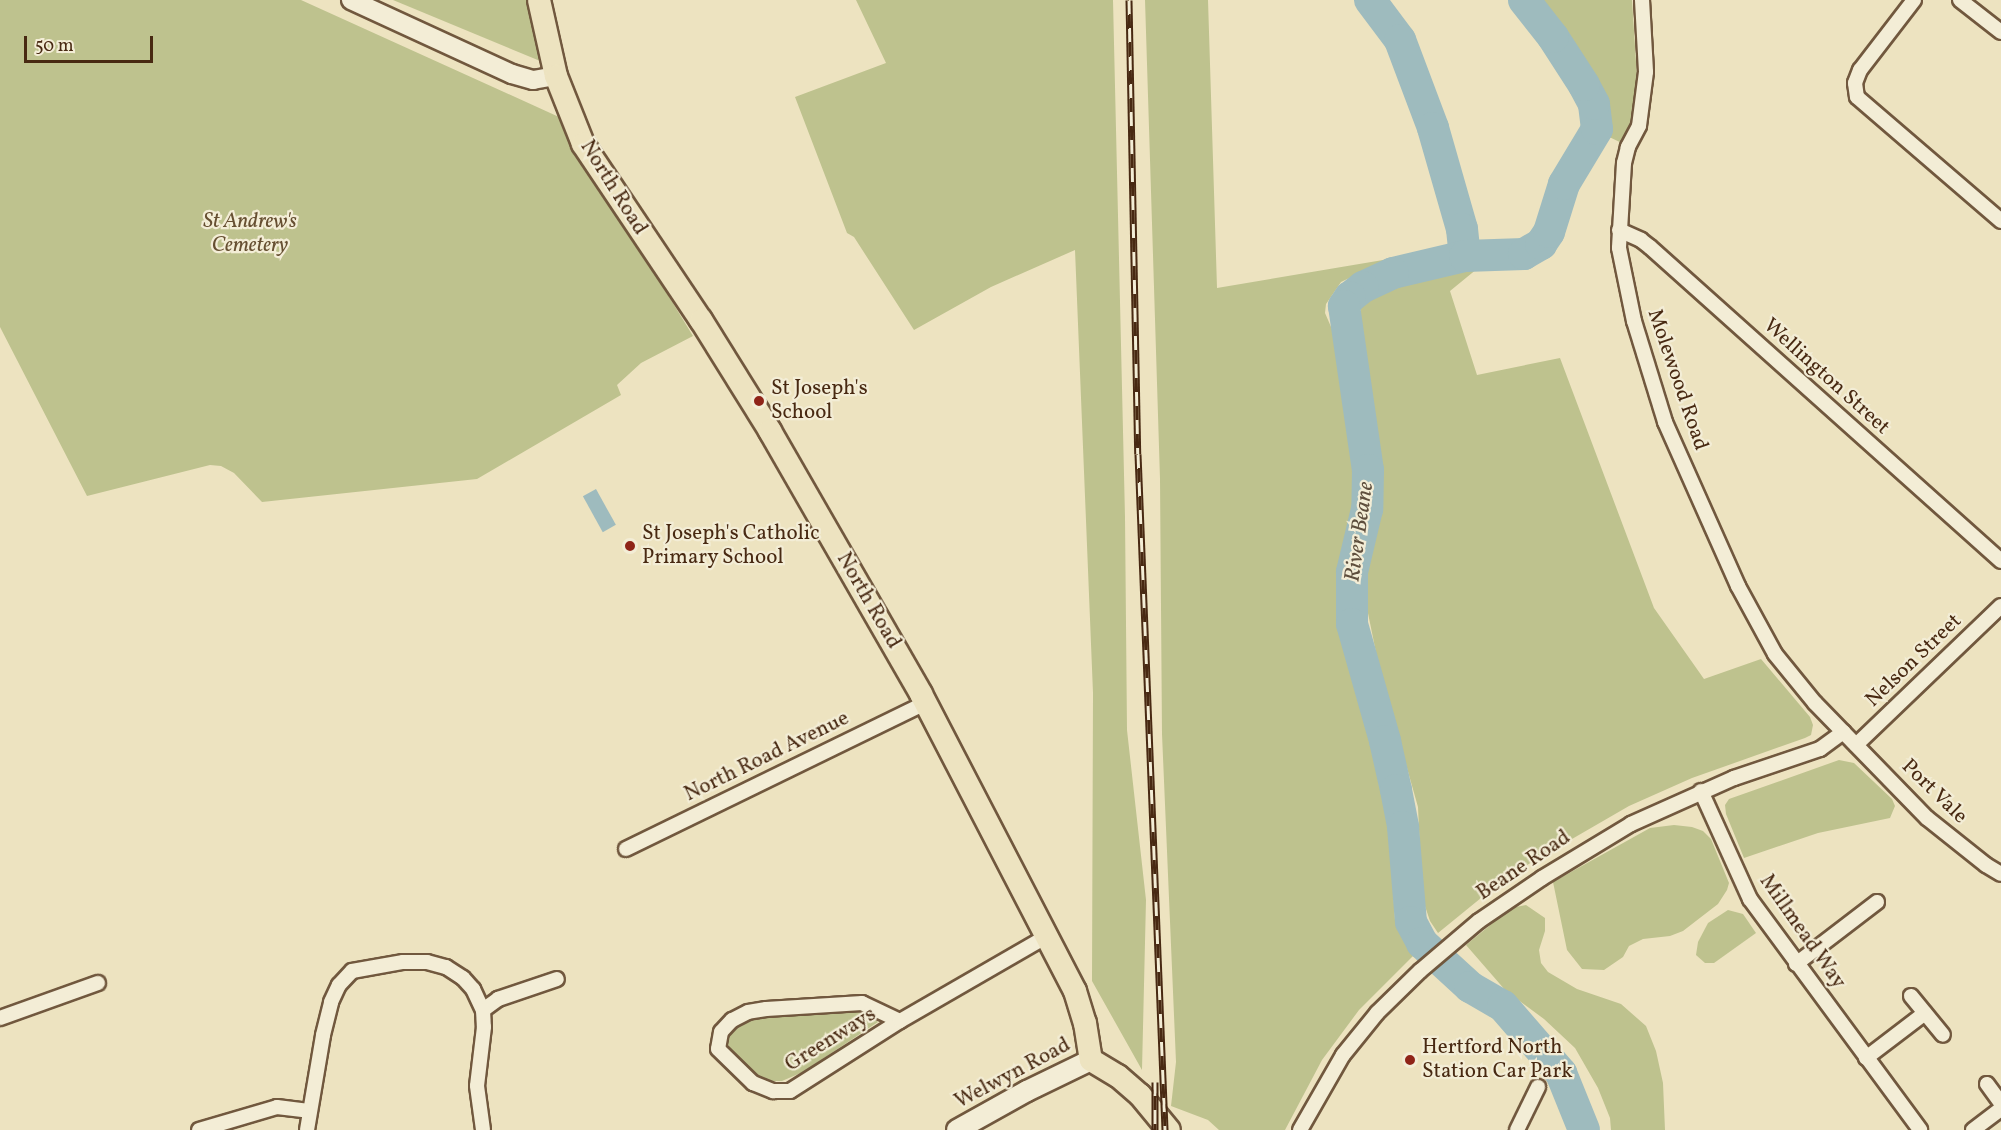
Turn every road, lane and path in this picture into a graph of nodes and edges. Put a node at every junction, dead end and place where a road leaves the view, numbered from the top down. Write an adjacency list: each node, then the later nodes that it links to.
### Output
1 (351, 0): 7 (street)
2 (539, 0): 7 (main road, North Road)
3 (1642, 0): 9 (street, Molewood Road)
4 (1914, 0): 8 (street)
5 (1960, 0): 6 (street)
6 (2001, 32)
7 (556, 76): 12 (main road, North Road)
8 (2001, 221)
9 (1619, 230): 10 (street, Wellington Street); 13 (street, Molewood Road)
10 (2001, 561)
11 (2001, 606): 14 (street, Nelson Street)
12 (926, 703): 16 (street, North Road Avenue); 19 (main road, North Road)
13 (1843, 732): 14 (street, Port Vale); 15 (street, Beane Road)
14 (1856, 745): 17 (street, Port Vale)
15 (1701, 791): 20 (street, Millmead Way); 42 (street, Beane Road)
16 (626, 849)
17 (2001, 874)
18 (1877, 902): 20 (street)
19 (1047, 936): 27 (street, Greenways); 30 (main road, North Road)
20 (1796, 964): 29 (street, Millmead Way)
21 (557, 979): 24 (street)
22 (98, 983): 26 (street)
23 (1911, 996): 25 (street)
24 (483, 1010): 35 (street); 39 (street)
25 (1925, 1013): 28 (street); 29 (street)
26 (0, 1018)
27 (900, 1021): 27 (street, Greenways)
28 (1943, 1035)
29 (1866, 1058): 44 (street, Millmead Way)
30 (1091, 1060): 36 (main road, Welwyn Road); 41 (main road)
31 (1987, 1084): 33 (street)
32 (1538, 1087): 43 (street)
33 (2001, 1103)
34 (2001, 1109): 45 (street)
35 (309, 1111): 37 (street); 38 (street)
36 (978, 1124): 40 (main road, Welwyn Road)
37 (199, 1130)
38 (307, 1130)
39 (483, 1130)
40 (957, 1130)
41 (1169, 1130)
42 (1300, 1130)
43 (1517, 1130)
44 (1920, 1130)
45 (1973, 1130)

